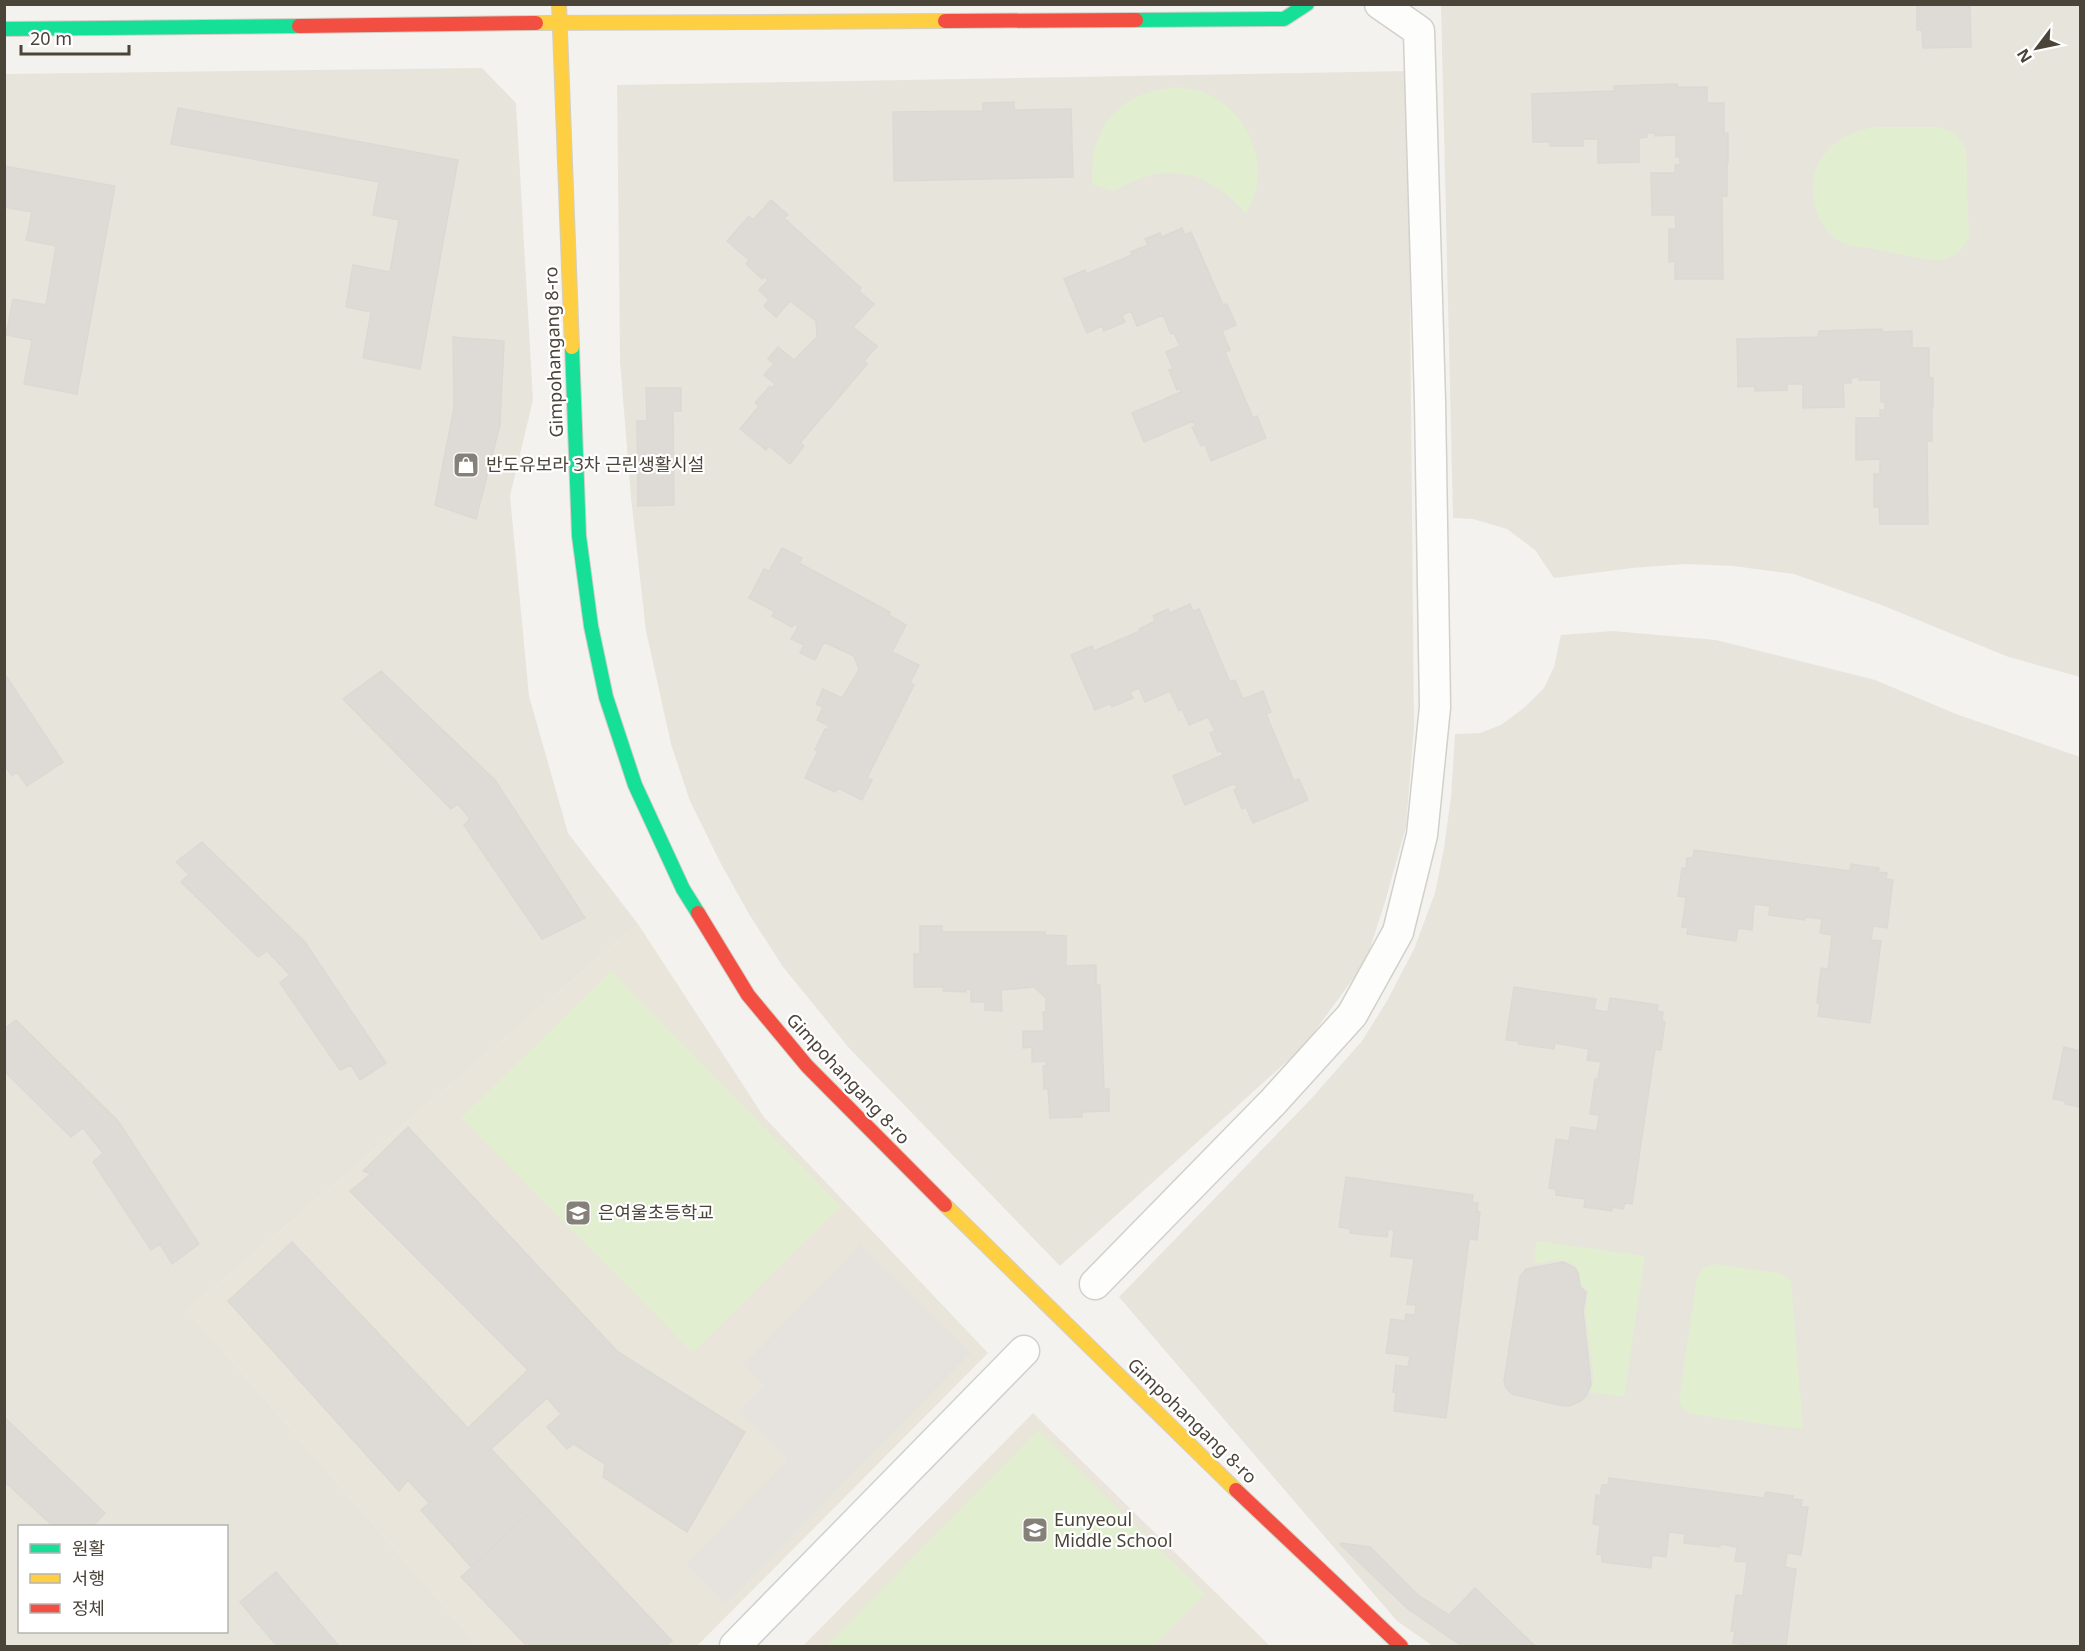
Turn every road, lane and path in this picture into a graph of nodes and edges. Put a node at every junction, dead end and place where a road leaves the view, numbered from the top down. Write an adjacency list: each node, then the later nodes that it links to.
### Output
1 (559, 4): 4 (street, Gimpohangang 8-ro)
2 (1307, 4): 4 (street)
3 (1380, 4): 6 (street)
4 (559, 23): 5 (street); 9 (street, Gimpohangang 8-ro)
5 (4, 29)
6 (1095, 1284)
7 (1024, 1351): 8 (street)
8 (735, 1647)
9 (1401, 1647)

